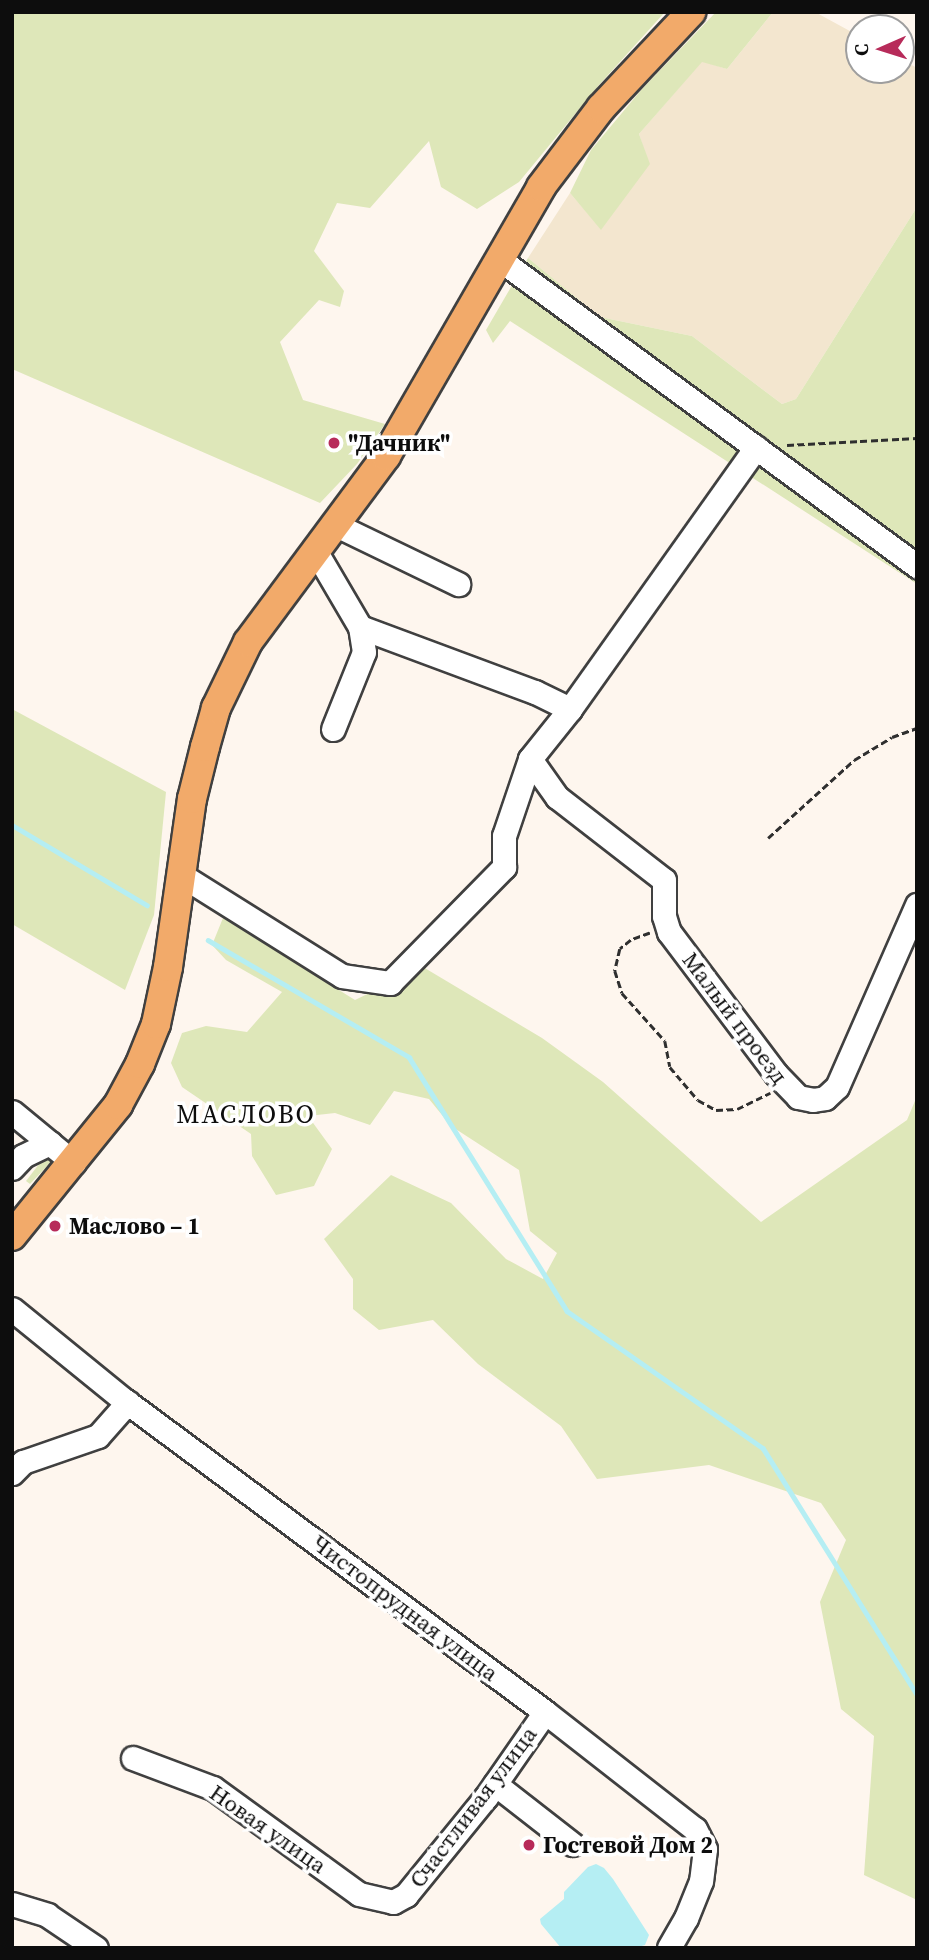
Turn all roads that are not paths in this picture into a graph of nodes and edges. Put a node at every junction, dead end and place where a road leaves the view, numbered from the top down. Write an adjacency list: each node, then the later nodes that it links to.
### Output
1 (691, 12): 2 (main road)
2 (499, 259): 3 (street); 4 (main road)
3 (755, 447): 6 (street); 9 (street)
4 (336, 526): 5 (main road); 7 (street)
5 (316, 552): 8 (street); 12 (main road)
6 (917, 566)
7 (458, 584)
8 (360, 627): 9 (street); 10 (street)
9 (570, 709): 11 (street)
10 (333, 729)
11 (530, 759): 12 (street); 13 (street, Малый проезд)
12 (181, 875): 16 (main road)
13 (917, 905)
14 (12, 1112): 15 (street)
15 (50, 1143): 16 (street); 17 (street)
16 (74, 1163): 18 (main road)
17 (12, 1168)
18 (12, 1236)
19 (12, 1309): 20 (street, Чистопрудная улица)
20 (128, 1402): 21 (street); 22 (street, Чистопрудная улица)
21 (12, 1473)
22 (545, 1712): 24 (street, Счастливая улица); 29 (street, Чистопрудная улица)
23 (133, 1758): 26 (street, Новая улица)
24 (495, 1784): 25 (street); 26 (street, Счастливая улица)
25 (572, 1844)
26 (359, 1894)
27 (12, 1903): 28 (street)
28 (96, 1948)
29 (669, 1948)

